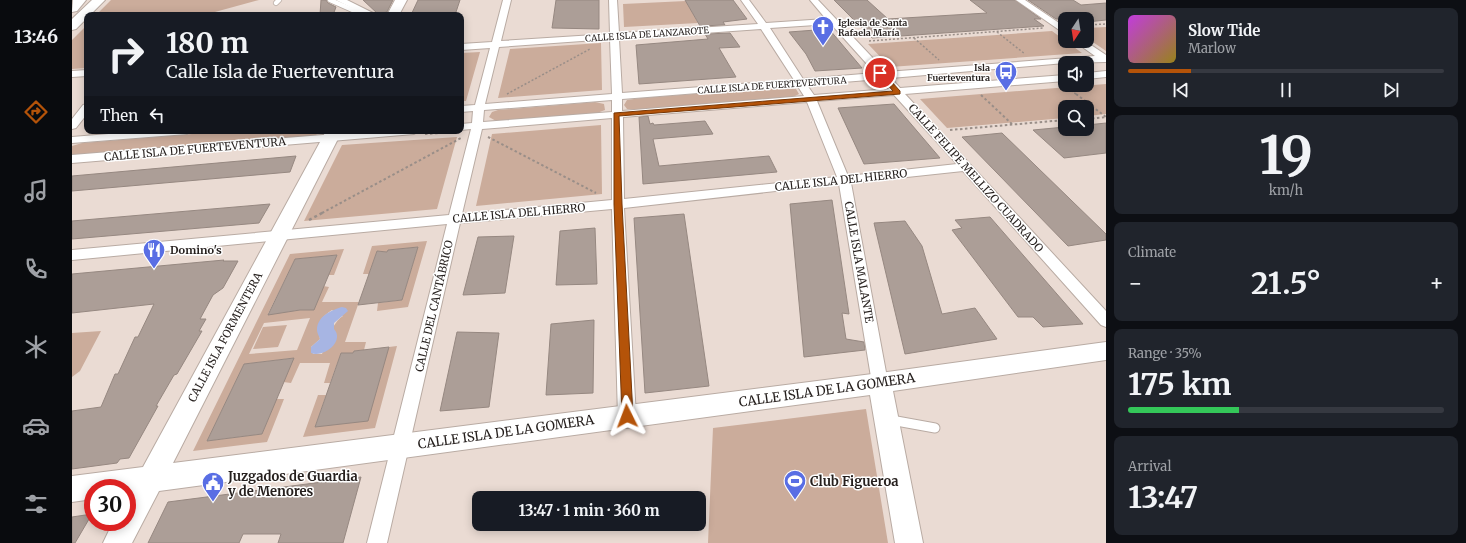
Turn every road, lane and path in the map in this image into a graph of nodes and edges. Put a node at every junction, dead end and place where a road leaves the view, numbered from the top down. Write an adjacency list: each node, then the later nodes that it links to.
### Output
1 (80, 0): 11 (main road)
2 (99, 0): 12 (main road)
3 (330, 0): 13 (lane)
4 (340, 0): 14 (street)
5 (401, 0): 15 (main road)
6 (507, 0): 28 (street, CALLE DEL CANTÁBRICO)
7 (613, 0): 25 (street)
8 (745, 0): 21 (street, CALLE ISLA MALANTE)
9 (814, 0): 17 (street, CALLE FELIPE MELLIZO CUADRADO)
10 (1020, 0): 22 (street)
11 (72, 8)
12 (87, 12)
13 (357, 12)
14 (366, 12)
15 (395, 12)
16 (84, 14): 20 (main road)
17 (833, 21): 21 (street, CALLE ISLA DE LANZAROTE); 27 (street, CALLE FELIPE MELLIZO CUADRADO)
18 (1106, 24): 19 (path)
19 (1094, 25)
20 (72, 26)
21 (764, 26): 25 (street, CALLE ISLA DE LANZAROTE); 40 (street, CALLE ISLA MALANTE)
22 (1058, 26)
23 (1058, 29): 24 (path)
24 (997, 32): 26 (path); 31 (path)
25 (614, 36): 28 (street, CALLE ISLA DE LANZAROTE); 44 (street); 46 (path)
26 (914, 38): 27 (path); 33 (path)
27 (852, 42): 38 (street, CALLE FELIPE MELLIZO CUADRADO)
28 (497, 44): 29 (street, CALLE ISLA DE LANZAROTE); 46 (street, CALLE DEL CANTÁBRICO)
29 (464, 47)
30 (1090, 48): 32 (street)
31 (1028, 56)
32 (1105, 58): 38 (street, CALLE ISLA DE FUERTEVENTURA)
33 (941, 62)
34 (84, 73): 35 (street)
35 (72, 74)
36 (1106, 74): 37 (street)
37 (1094, 75)
38 (883, 76): 40 (street, CALLE ISLA DE FUERTEVENTURA); 41 (street, CALLE FELIPE MELLIZO CUADRADO)
39 (1058, 82): 41 (street, CALLE ISLA DE FUERTEVENTURA)
40 (801, 83): 44 (street, CALLE ISLA DE FUERTEVENTURA); 45 (street, CALLE ISLA MALANTE)
41 (898, 92): 45 (street, CALLE ISLA DE FUERTEVENTURA); 56 (street, CALLE FELIPE MELLIZO CUADRADO)
42 (1077, 92): 50 (path)
43 (980, 94): 53 (path)
44 (616, 97): 46 (street, CALLE ISLA DE FUERTEVENTURA); 49 (street)
45 (811, 100): 49 (street, CALLE ISLA DE FUERTEVENTURA); 64 (street, CALLE ISLA MALANTE)
46 (479, 108): 47 (street, CALLE ISLA DE FUERTEVENTURA); 55 (street, CALLE DEL CANTÁBRICO)
47 (464, 109)
48 (84, 111): 54 (street)
49 (616, 114): 55 (street, CALLE ISLA DE FUERTEVENTURA); 65 (street)
50 (1106, 117): 51 (path)
51 (1094, 118)
52 (1058, 121): 53 (path)
53 (1013, 125): 56 (path)
54 (72, 126)
55 (471, 128): 65 (path); 66 (street, CALLE DEL CANTÁBRICO)
56 (934, 132): 63 (street, CALLE FELIPE MELLIZO CUADRADO)
57 (149, 134): 61 (street, CALLE ISLA DE FUERTEVENTURA)
58 (352, 134): 60 (street, CALLE ISLA DE FUERTEVENTURA)
59 (460, 134): 67 (path)
60 (332, 135): 62 (street, CALLE ISLA DE FUERTEVENTURA); 68 (main road, CALLE ISLA FORMENTERA)
61 (72, 140)
62 (72, 158)
63 (966, 167): 64 (street, CALLE ISLA DEL HIERRO); 70 (street, CALLE FELIPE MELLIZO CUADRADO)
64 (844, 180): 65 (street, CALLE ISLA DEL HIERRO); 72 (street, CALLE ISLA MALANTE)
65 (618, 204): 66 (street, CALLE ISLA DEL HIERRO); 73 (street)
66 (454, 220): 68 (street, CALLE ISLA DEL HIERRO); 76 (street, CALLE DEL CANTÁBRICO)
67 (305, 221)
68 (278, 236): 69 (street, CALLE ISLA DEL HIERRO); 77 (main road, CALLE ISLA FORMENTERA)
69 (72, 255)
70 (1106, 321)
71 (1106, 351): 72 (main road, CALLE ISLA DE LA GOMERA)
72 (880, 383): 73 (main road, CALLE ISLA DE LA GOMERA); 74 (main road)
73 (627, 416): 76 (main road, CALLE ISLA DE LA GOMERA)
74 (887, 419): 75 (lane); 81 (main road)
75 (935, 428)
76 (401, 446): 77 (main road, CALLE ISLA DE LA GOMERA); 80 (street, CALLE DEL CANTÁBRICO)
77 (150, 479): 78 (main road, CALLE ISLA DE LA GOMERA); 79 (main road, CALLE ISLA FORMENTERA)
78 (72, 489)
79 (117, 543)
80 (377, 543)
81 (909, 543)

